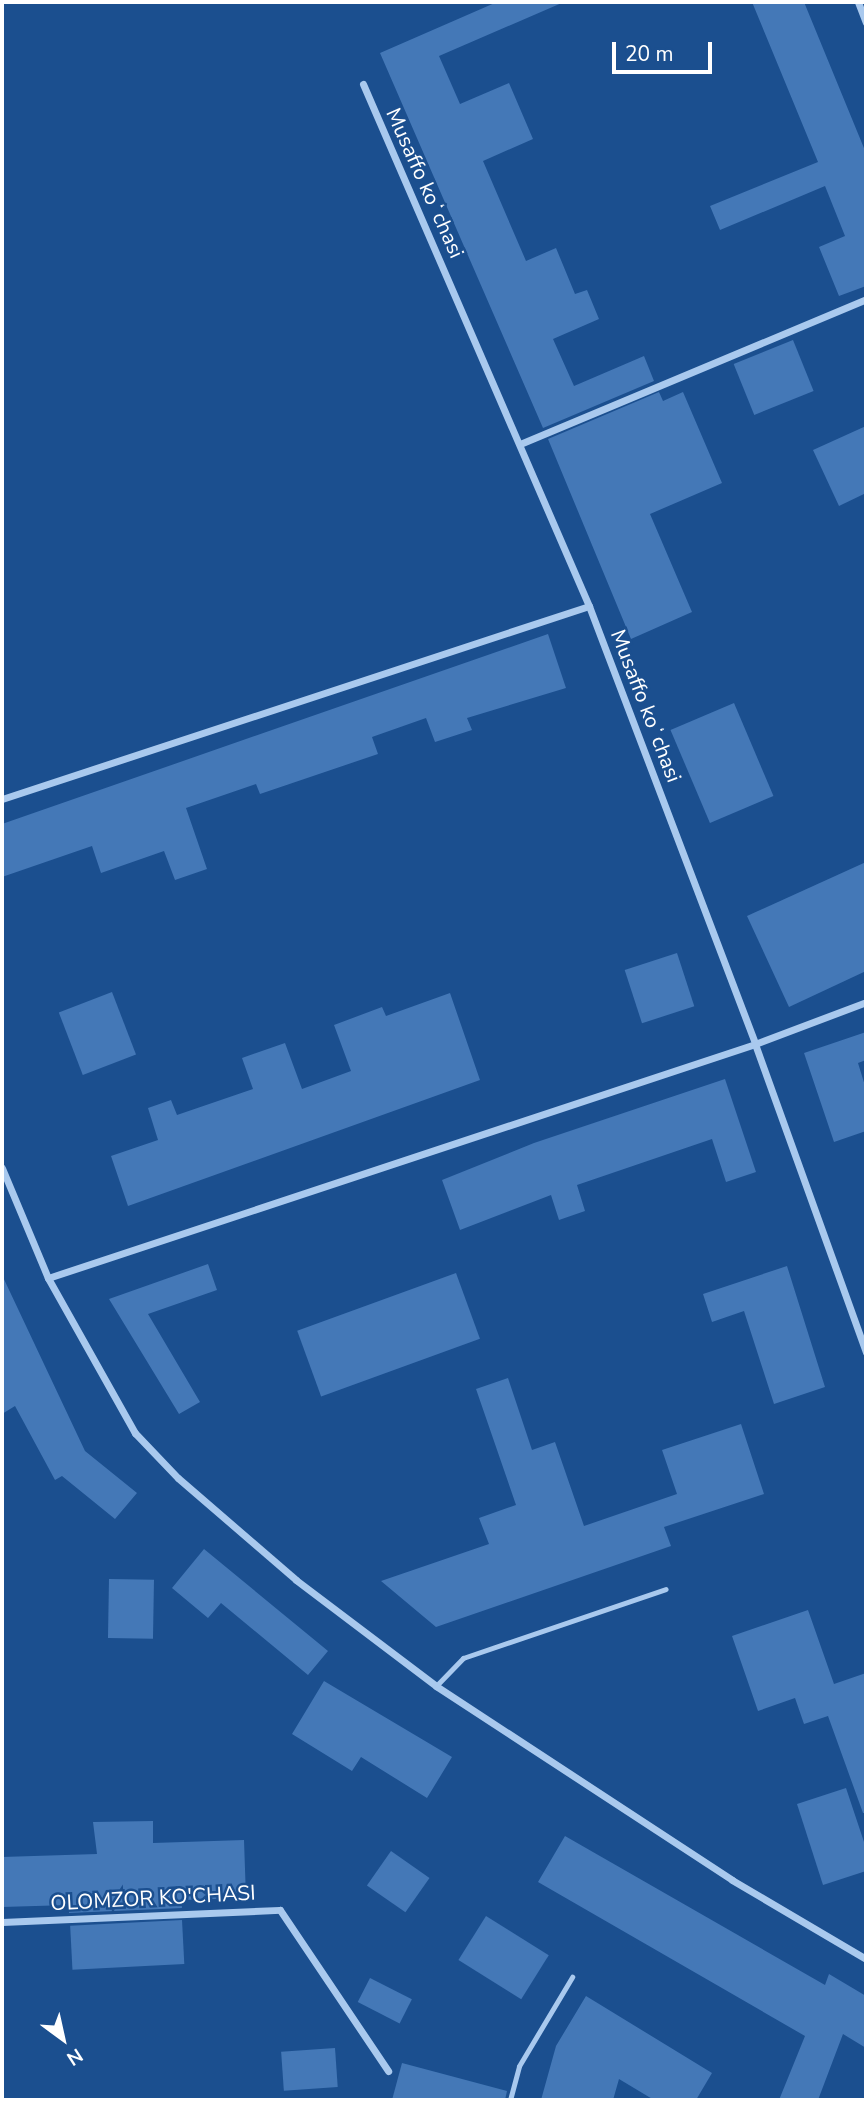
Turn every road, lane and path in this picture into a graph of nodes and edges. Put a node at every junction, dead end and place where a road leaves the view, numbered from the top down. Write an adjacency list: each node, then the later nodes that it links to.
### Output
1 (858, 2): 2 (street)
2 (866, 23)
3 (363, 83): 5 (street, Musaffo koʻchasi)
4 (866, 299): 5 (street)
5 (520, 444): 6 (street, Musaffo koʻchasi)
6 (589, 606): 7 (street); 9 (street, Musaffo koʻchasi)
7 (2, 799)
8 (866, 1002): 9 (street)
9 (755, 1044): 11 (street); 12 (street, Musaffo koʻchasi)
10 (2, 1168): 11 (street)
11 (48, 1278): 14 (street)
12 (866, 1353)
13 (666, 1589): 14 (lane)
14 (436, 1686): 16 (street)
15 (2, 1922): 18 (street, OLOMZOR KO'CHASI)
16 (866, 1959)
17 (572, 1977): 19 (lane)
18 (388, 2071)
19 (510, 2100)

